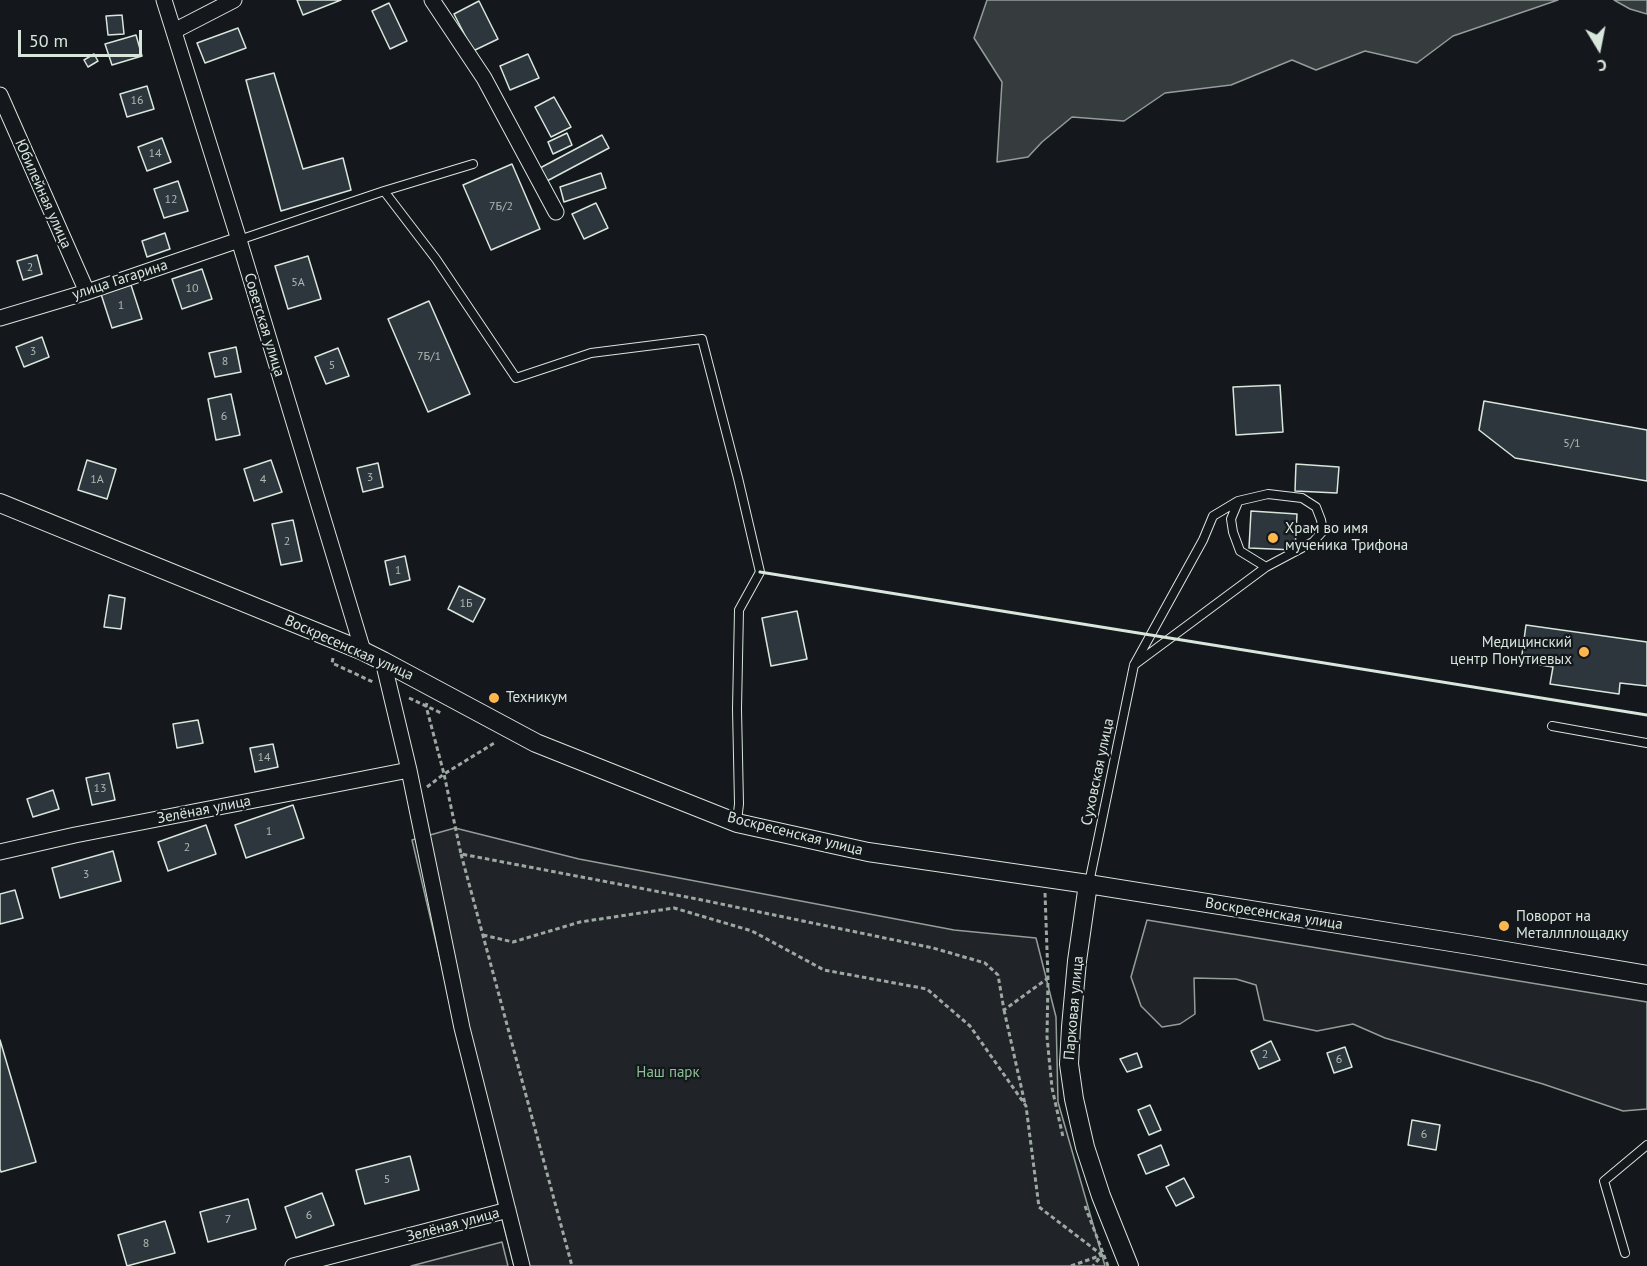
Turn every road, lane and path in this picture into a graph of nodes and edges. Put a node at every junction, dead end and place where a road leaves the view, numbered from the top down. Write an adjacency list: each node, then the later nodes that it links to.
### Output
1 (164, 0): 4 (street, Советская улица)
2 (234, 0): 4 (street)
3 (432, 0): 8 (street)
4 (174, 31): 9 (street, Советская улица)
5 (0, 95): 10 (street, Юбилейная улица)
6 (473, 164): 7 (lane)
7 (384, 191): 9 (lane); 29 (lane)
8 (556, 212)
9 (239, 240): 10 (street, улица Гагарина); 16 (street, Советская улица)
10 (87, 292): 11 (street, улица Гагарина)
11 (0, 318)
12 (1238, 501): 14 (lane); 14 (lane); 18 (lane, Суховская улица)
13 (0, 503): 15 (street, Воскресенская улица)
14 (1266, 567): 18 (lane)
15 (340, 641): 16 (street, Воскресенская улица); 20 (path)
16 (363, 651): 17 (street, Воскресенская улица)
17 (383, 660): 19 (street, Воскресенская улица); 20 (street)
18 (1134, 664): 32 (lane, Суховская улица)
19 (435, 688): 21 (path); 29 (street, Воскресенская улица)
20 (390, 690): 21 (path); 26 (street)
21 (426, 706): 22 (path); 27 (path)
22 (446, 716)
23 (1552, 726): 25 (lane)
24 (487, 736): 27 (path)
25 (1647, 743)
26 (409, 771): 28 (street); 30 (street, Зелёная улица)
27 (444, 774): 28 (path); 31 (path)
28 (414, 798): 39 (street)
29 (737, 823): 32 (street, Воскресенская улица)
30 (0, 852)
31 (461, 854): 33 (path); 36 (path)
32 (1088, 884): 34 (street, Воскресенская улица); 47 (street, Парковая улица)
33 (483, 935): 37 (path); 44 (path)
34 (1647, 975)
35 (1048, 978): 36 (path)
36 (1004, 1010): 37 (path)
37 (1026, 1106): 41 (path)
38 (1647, 1145): 40 (lane)
39 (508, 1210): 42 (street, Зелёная улица); 43 (street)
40 (1625, 1253)
41 (1102, 1255): 45 (path); 46 (path)
42 (294, 1266)
43 (522, 1266)
44 (572, 1266)
45 (1071, 1266)
46 (1094, 1266)
47 (1129, 1266)

